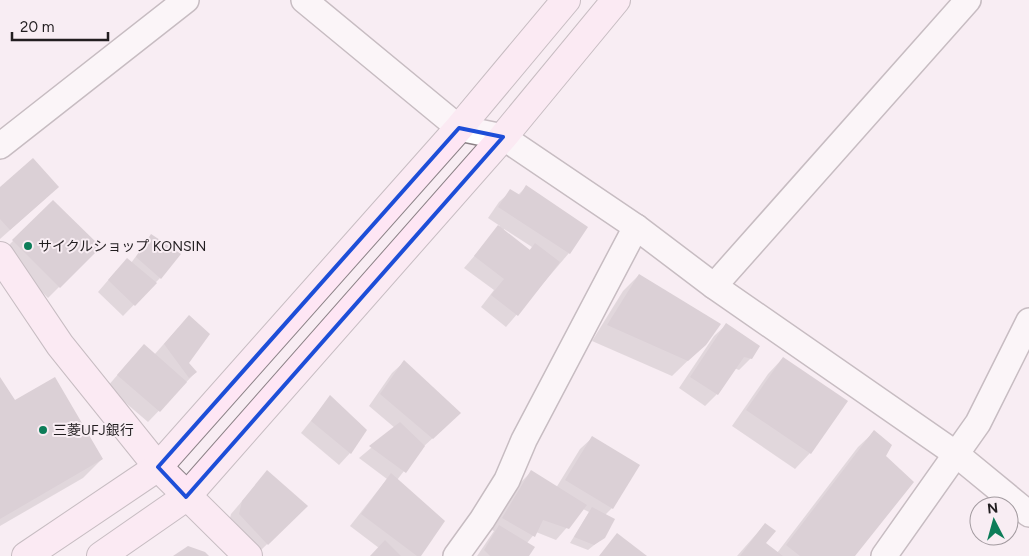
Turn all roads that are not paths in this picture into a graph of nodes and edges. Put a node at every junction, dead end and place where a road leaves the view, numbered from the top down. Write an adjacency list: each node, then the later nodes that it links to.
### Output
1 (186, 0): 8 (street)
2 (304, 0): 6 (street)
3 (566, 0): 6 (street)
4 (616, 0): 7 (street)
5 (968, 0): 11 (street)
6 (459, 128): 7 (street); 14 (street)
7 (503, 137): 9 (street); 15 (street)
8 (0, 146)
9 (636, 227): 11 (street); 20 (street)
10 (0, 256): 14 (street)
11 (714, 286): 13 (street)
12 (1029, 321): 13 (street)
13 (956, 454): 16 (street); 21 (street)
14 (158, 467): 15 (street); 17 (street)
15 (186, 497): 18 (street); 19 (street)
16 (1029, 514)
17 (26, 556)
18 (100, 556)
19 (248, 556)
20 (456, 556)
21 (884, 556)

